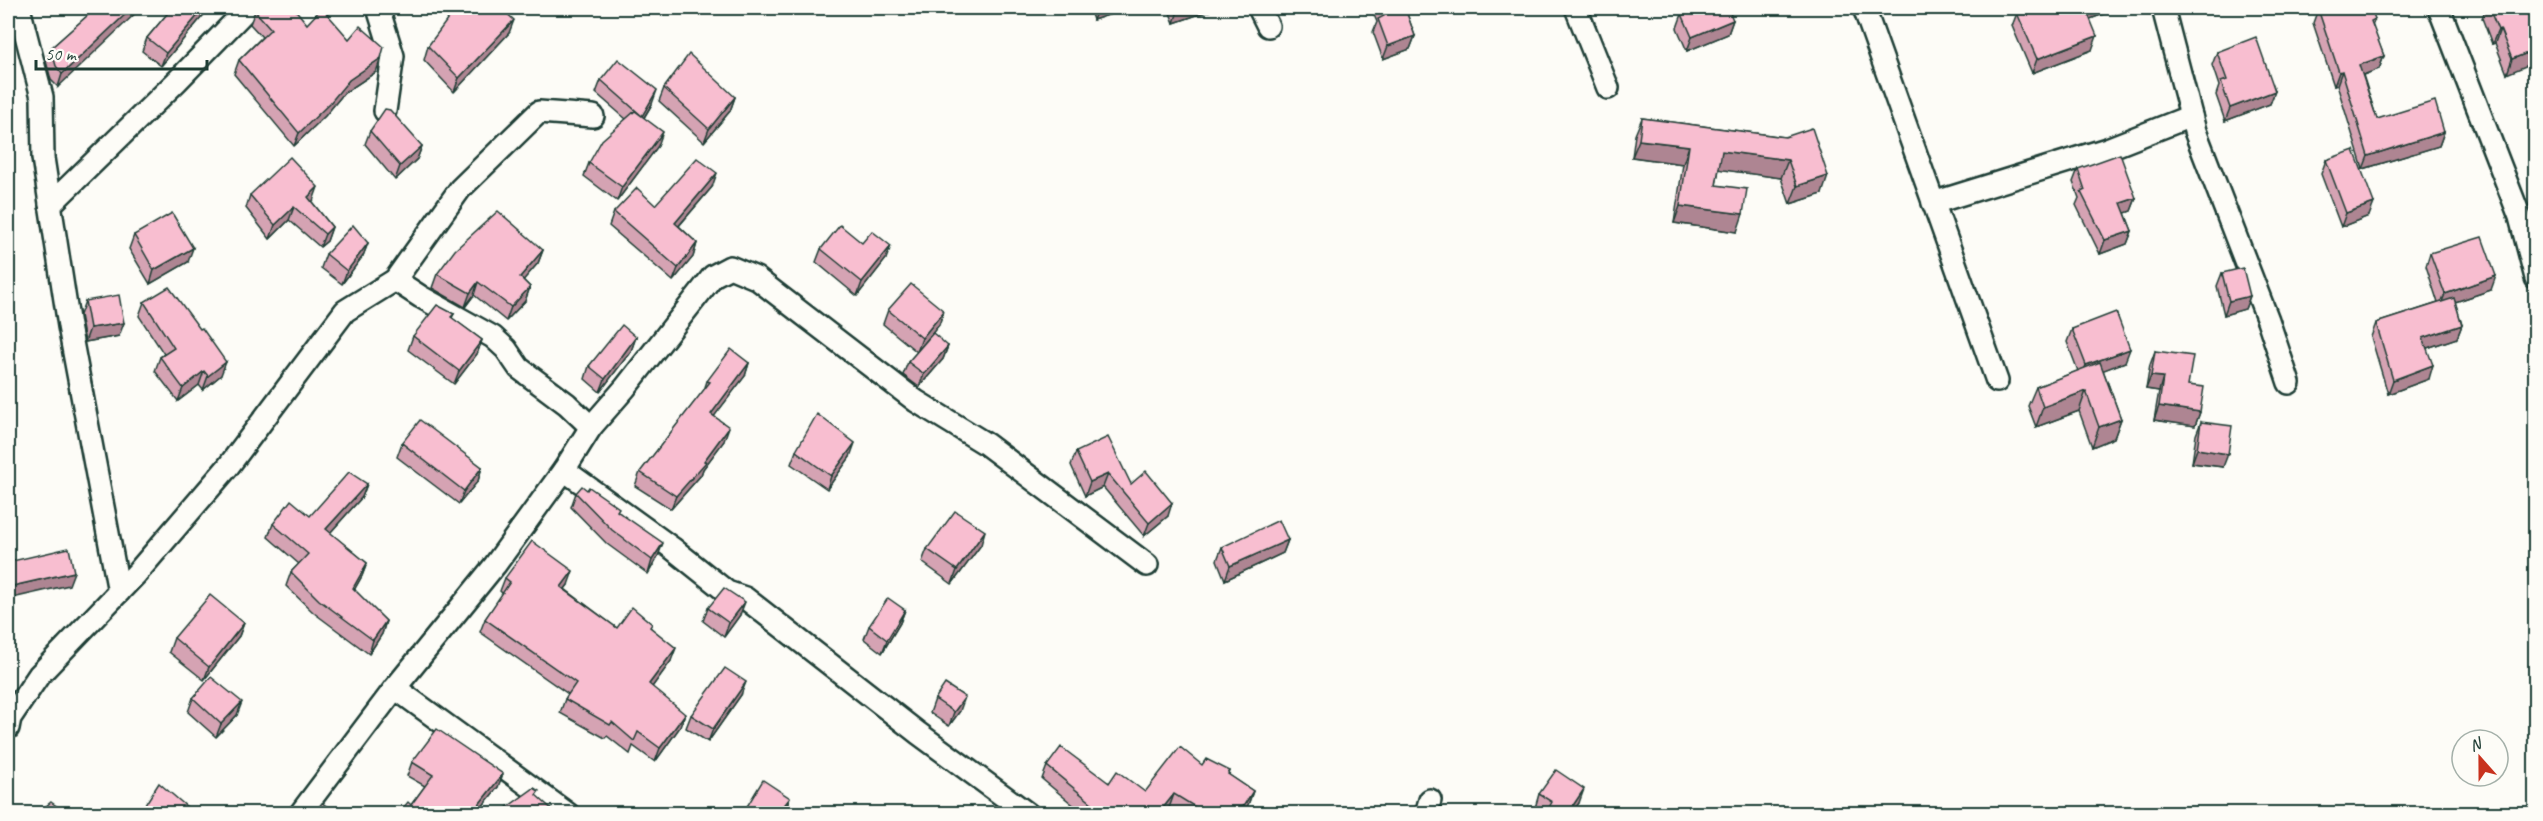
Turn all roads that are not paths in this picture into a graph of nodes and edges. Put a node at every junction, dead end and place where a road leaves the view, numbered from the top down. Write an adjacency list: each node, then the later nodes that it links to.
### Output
1 (19, 8): 13 (street)
2 (248, 8): 13 (street)
3 (378, 8): 9 (street)
4 (1576, 8): 8 (street)
5 (1864, 8): 12 (street)
6 (2163, 8): 11 (street)
7 (2439, 8): 14 (street)
8 (1608, 88)
9 (385, 111)
10 (593, 116): 15 (street)
11 (2191, 116): 12 (street); 17 (street)
12 (1933, 203): 16 (street)
13 (50, 204): 21 (street)
14 (2535, 278)
15 (395, 280): 18 (street); 21 (street)
16 (1997, 381)
17 (2289, 383)
18 (591, 427): 19 (street); 20 (street)
19 (564, 470): 22 (street); 26 (street)
20 (1147, 565)
21 (119, 592): 23 (street)
22 (395, 688): 24 (street); 25 (street)
23 (8, 728)
24 (300, 813)
25 (568, 813)
26 (1028, 813)

